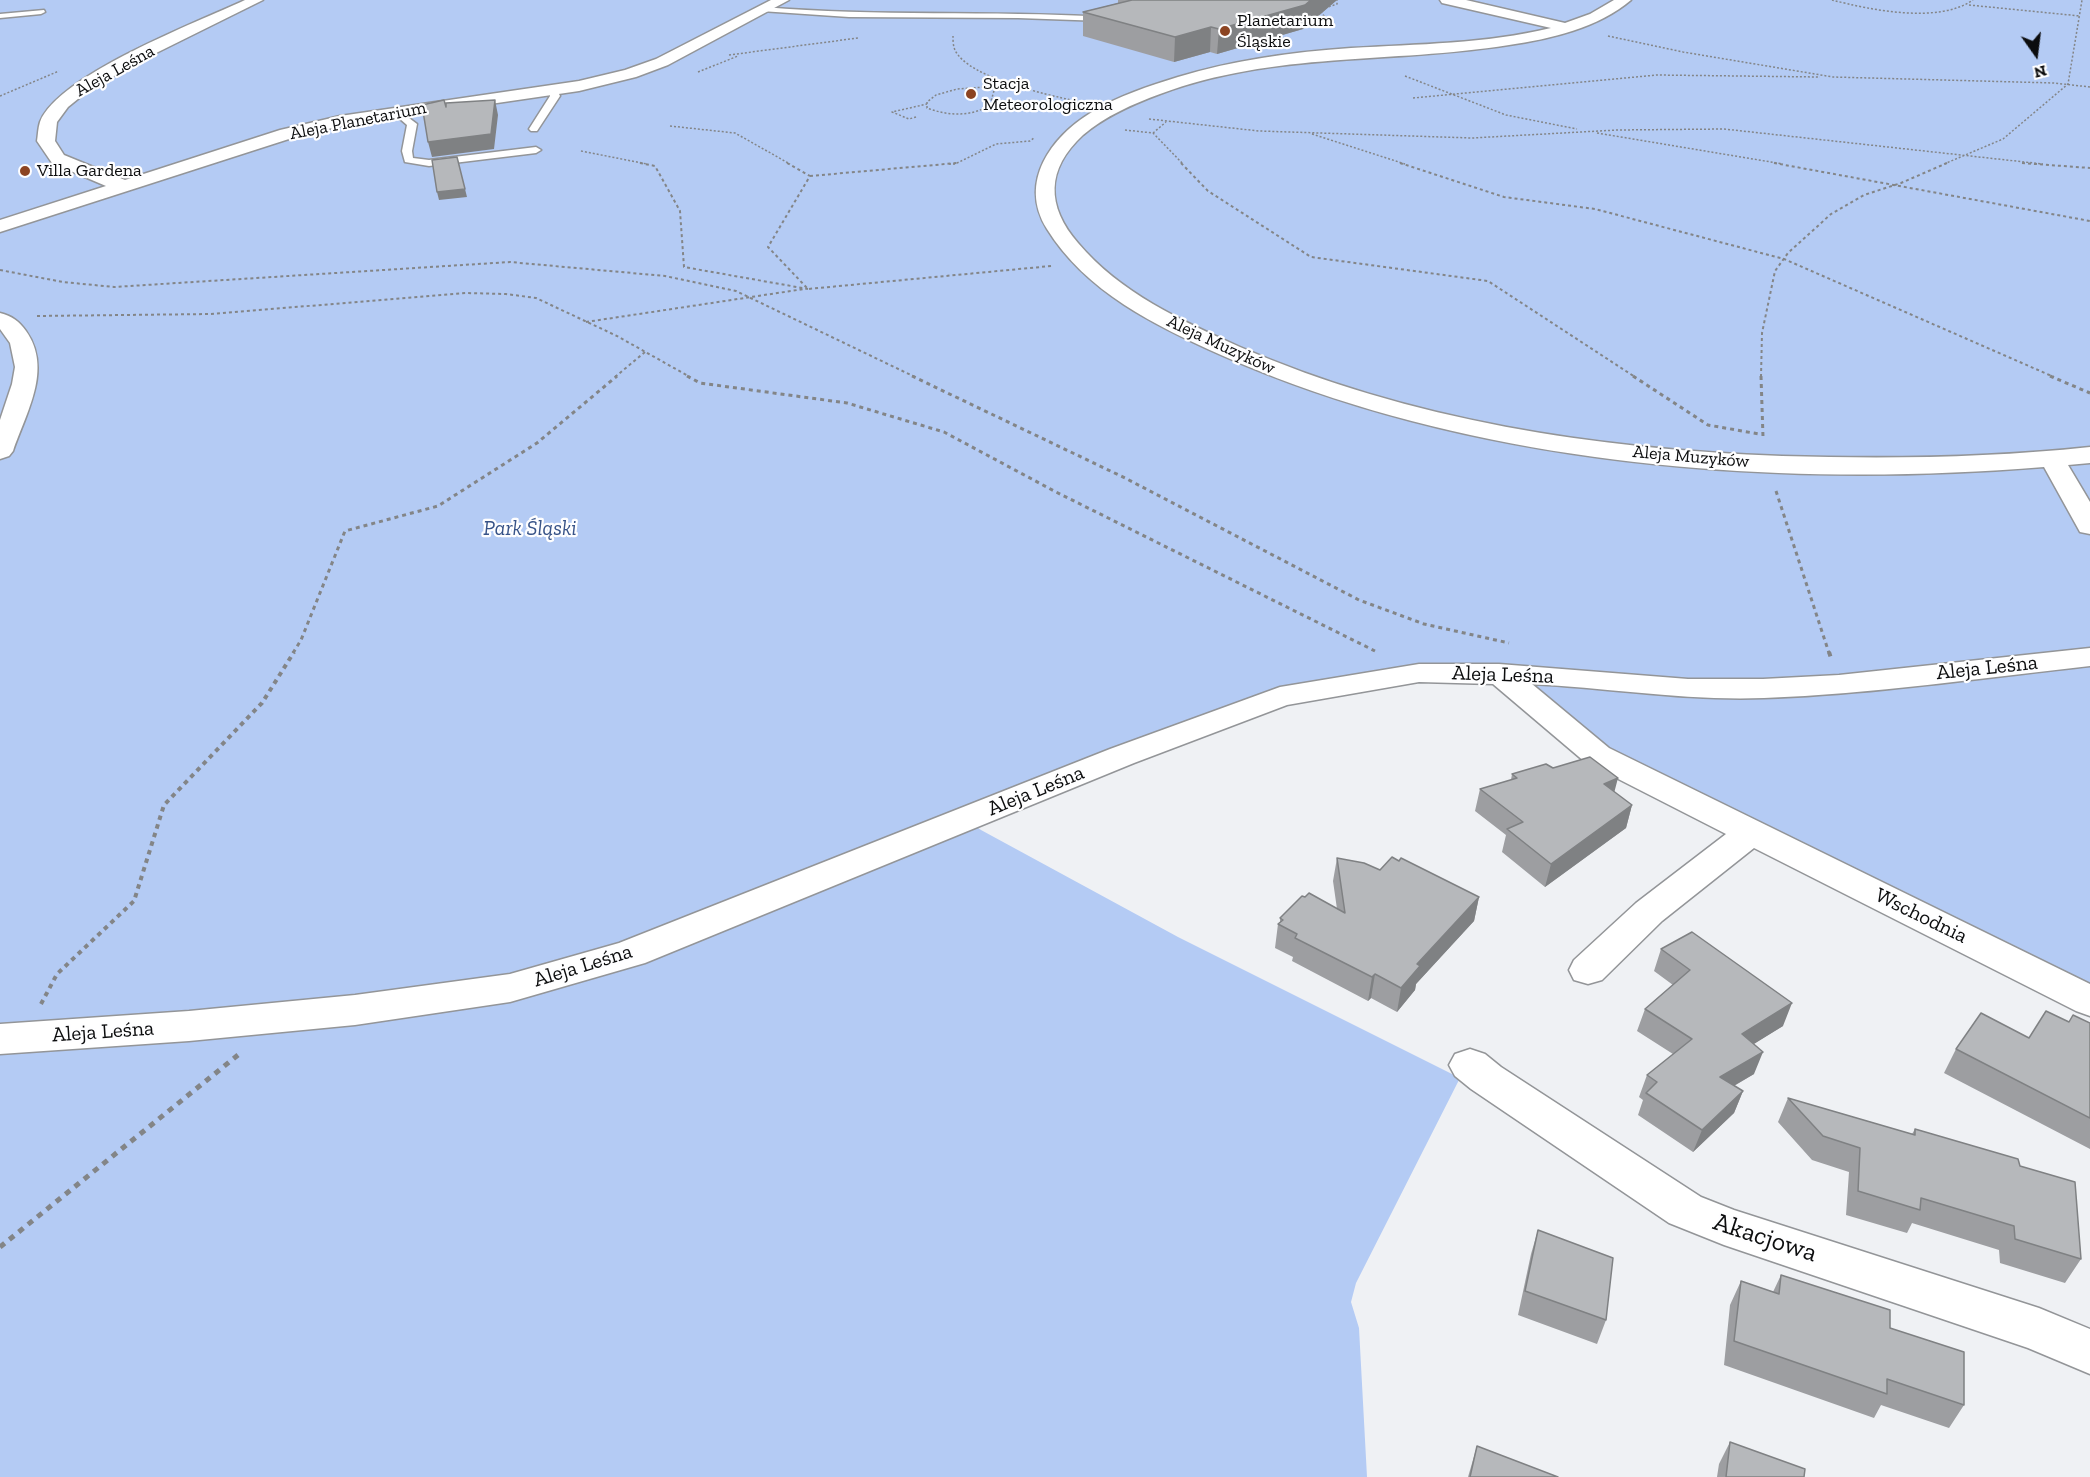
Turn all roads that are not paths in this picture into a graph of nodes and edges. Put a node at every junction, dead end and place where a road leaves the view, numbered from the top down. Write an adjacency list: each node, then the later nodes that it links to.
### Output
1 (256, 0): 14 (street, Aleja Leśna)
2 (782, 0): 5 (street, Aleja Planetarium)
3 (1447, 0): 9 (street)
4 (1624, 0): 9 (street, Aleja Muzyków)
5 (764, 9): 8 (lane); 10 (street, Aleja Planetarium)
6 (41, 12): 7 (lane)
7 (0, 16)
8 (1103, 19)
9 (1566, 27): 19 (street, Aleja Muzyków)
10 (553, 90): 11 (street, Aleja Planetarium); 12 (lane)
11 (397, 112): 13 (lane); 14 (street, Aleja Planetarium)
12 (534, 129)
13 (536, 150)
14 (121, 185): 15 (street, Aleja Planetarium)
15 (0, 226)
16 (3, 321): 17 (street)
17 (0, 451)
18 (2090, 455): 19 (street, Aleja Muzyków)
19 (2052, 459): 20 (street)
20 (2090, 526)
21 (2090, 657): 22 (street, Aleja Leśna)
22 (1499, 673): 23 (street, Wschodnia); 26 (street, Aleja Leśna)
23 (1751, 832): 24 (street); 25 (street, Wschodnia)
24 (1588, 970)
25 (2090, 1001)
26 (12, 1038)
27 (1470, 1065): 28 (street, Akacjowa)
28 (2090, 1352)

